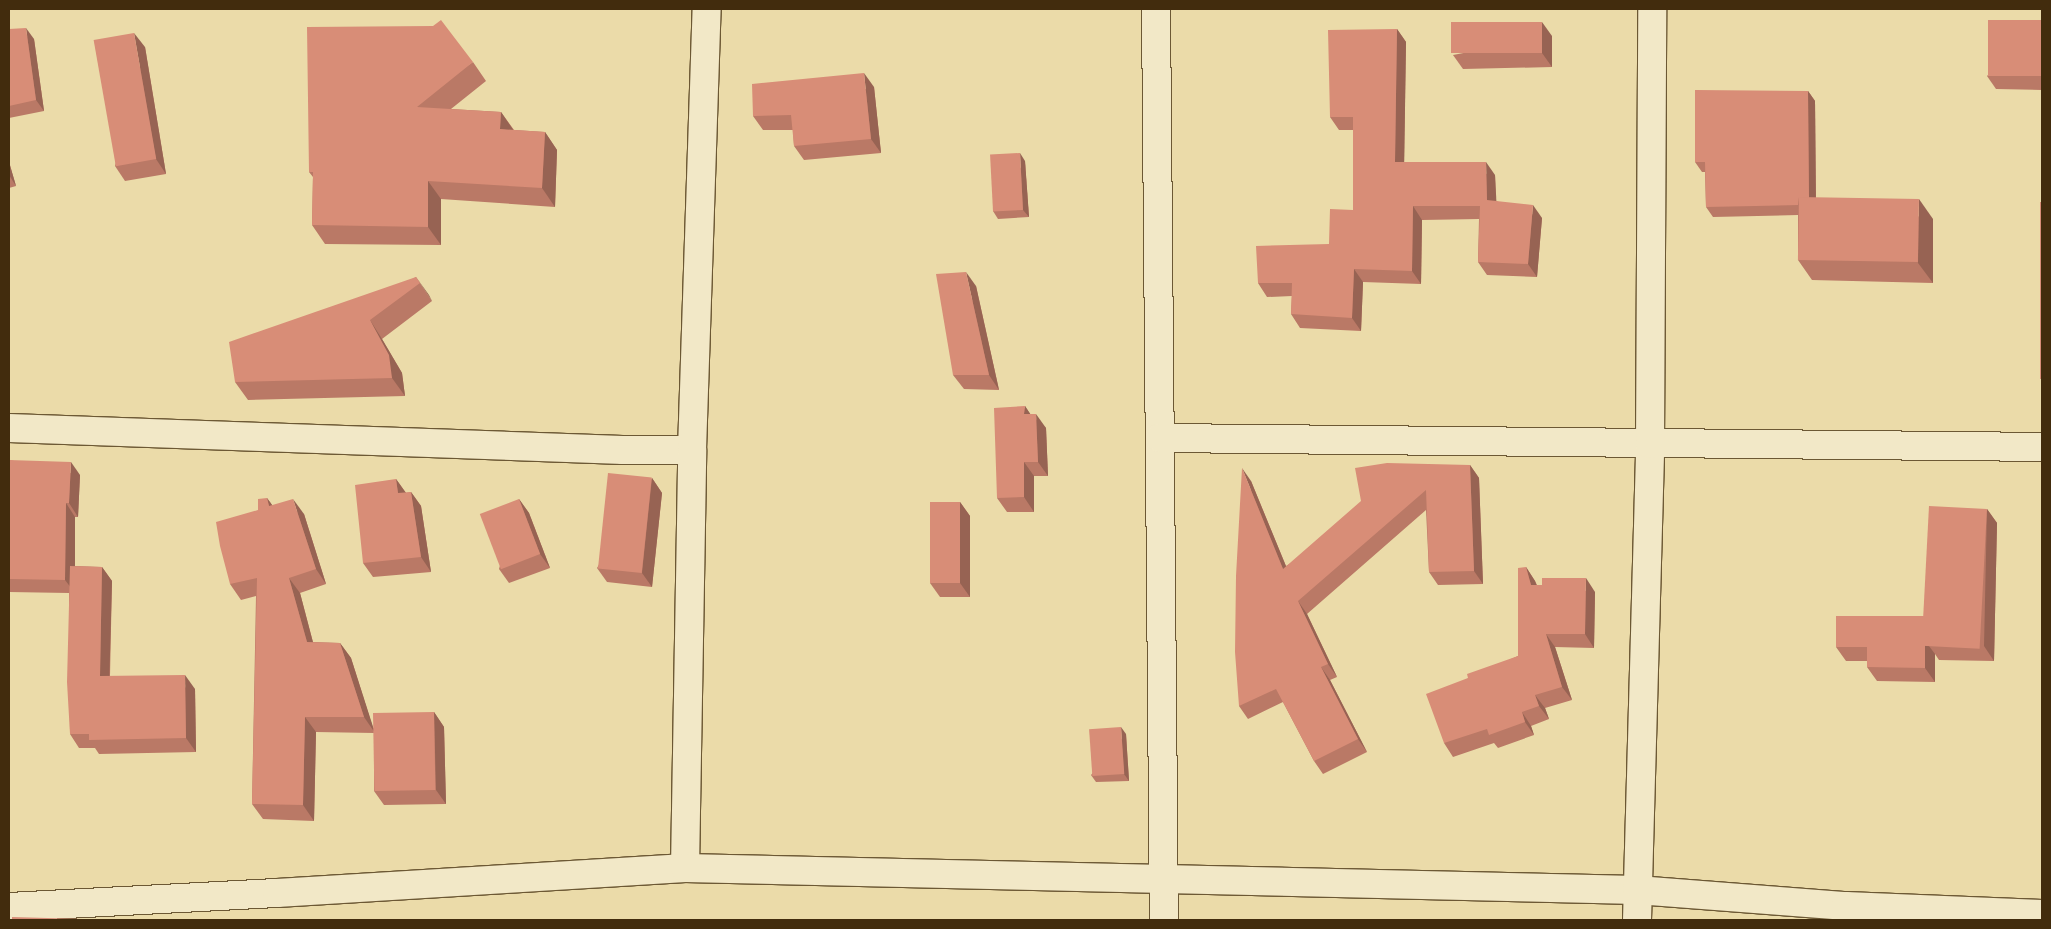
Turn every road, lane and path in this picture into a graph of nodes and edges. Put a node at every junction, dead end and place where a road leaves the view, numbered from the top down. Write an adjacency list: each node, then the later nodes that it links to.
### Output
1 (707, 9): 8 (street)
2 (1156, 9): 5 (street)
3 (1652, 9): 6 (street)
4 (9, 428): 8 (street)
5 (1160, 438): 6 (street); 10 (street)
6 (1650, 444): 7 (street); 11 (street)
7 (2042, 447)
8 (692, 450): 9 (street)
9 (685, 868): 10 (street); 12 (street)
10 (1164, 881): 11 (street); 14 (street)
11 (1637, 890): 13 (street); 15 (street)
12 (9, 907)
13 (2042, 914)
14 (1164, 920)
15 (1637, 920)

